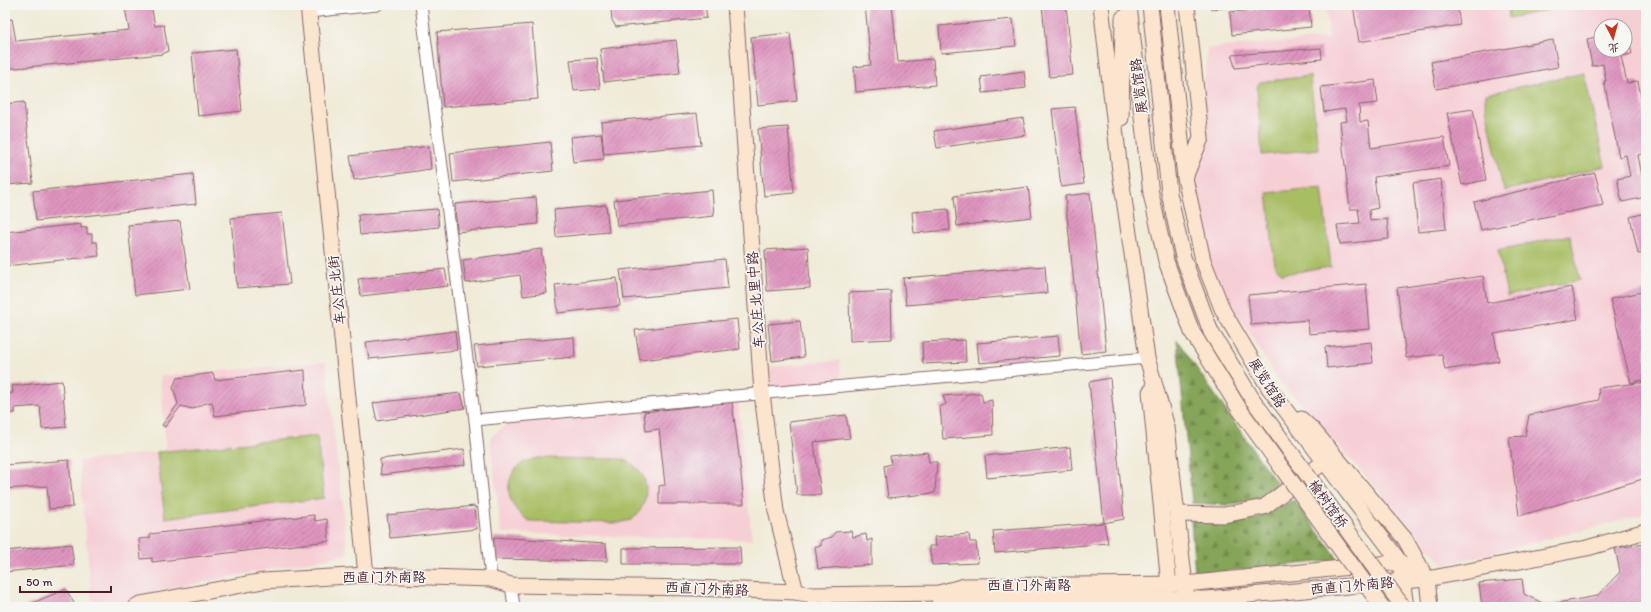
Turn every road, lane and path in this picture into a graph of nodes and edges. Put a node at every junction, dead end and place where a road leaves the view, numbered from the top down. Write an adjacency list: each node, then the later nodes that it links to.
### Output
1 (377, 5): 10 (street)
2 (421, 5): 18 (street)
3 (735, 5): 15 (street, 车公庄北里中路)
4 (1101, 5): 11 (street, 展览馆路)
5 (1123, 5): 11 (street)
6 (1129, 5): 17 (street, 展览馆路)
7 (1150, 5): 16 (street, 展览馆路)
8 (1167, 5): 12 (street, 展览馆路)
9 (1187, 5): 12 (street)
10 (309, 8): 23 (street, 车公庄北街)
11 (1120, 172): 13 (street, 展览馆路)
12 (1185, 178): 14 (street, 展览馆路)
13 (1147, 358): 15 (street); 20 (street, 展览馆路); 29 (street, 展览馆路)
14 (1269, 388): 19 (street, 展览馆路); 24 (street)
15 (762, 393): 18 (street); 30 (street, 车公庄北里中路)
16 (1253, 400): 38 (street, 榆树馆桥, bridge)
17 (1240, 410): 37 (street, 榆树馆桥, bridge)
18 (475, 420): 25 (street)
19 (1324, 462): 20 (street); 22 (street, 展览馆路)
20 (1178, 514): 27 (street, 展览馆路)
21 (1646, 531): 24 (street)
22 (1400, 562): 24 (street); 26 (street); 27 (street, 西直门外南路)
23 (366, 575): 25 (street, 西直门外南路); 35 (street, 西直门外南路)
24 (1427, 579): 26 (street, 西直门外南路); 40 (street)
25 (491, 580): 28 (street, 西直门外南路)
26 (1403, 581): 32 (street, 西直门外南路); 39 (street)
27 (1185, 584): 29 (street, 西直门外南路); 32 (street, 展览馆路)
28 (511, 585): 30 (street, 西直门外南路); 36 (street)
29 (1169, 585): 31 (street, 西直门外南路)
30 (796, 592): 34 (street, 西直门外南路)
31 (965, 597): 32 (street, 西直门外南路); 33 (street, 西直门外南路)
32 (1186, 599)
33 (940, 600): 34 (street, 西直门外南路)
34 (814, 601)
35 (135, 607)
36 (514, 607)
37 (1382, 607)
38 (1402, 607)
39 (1406, 607)
40 (1430, 607)

